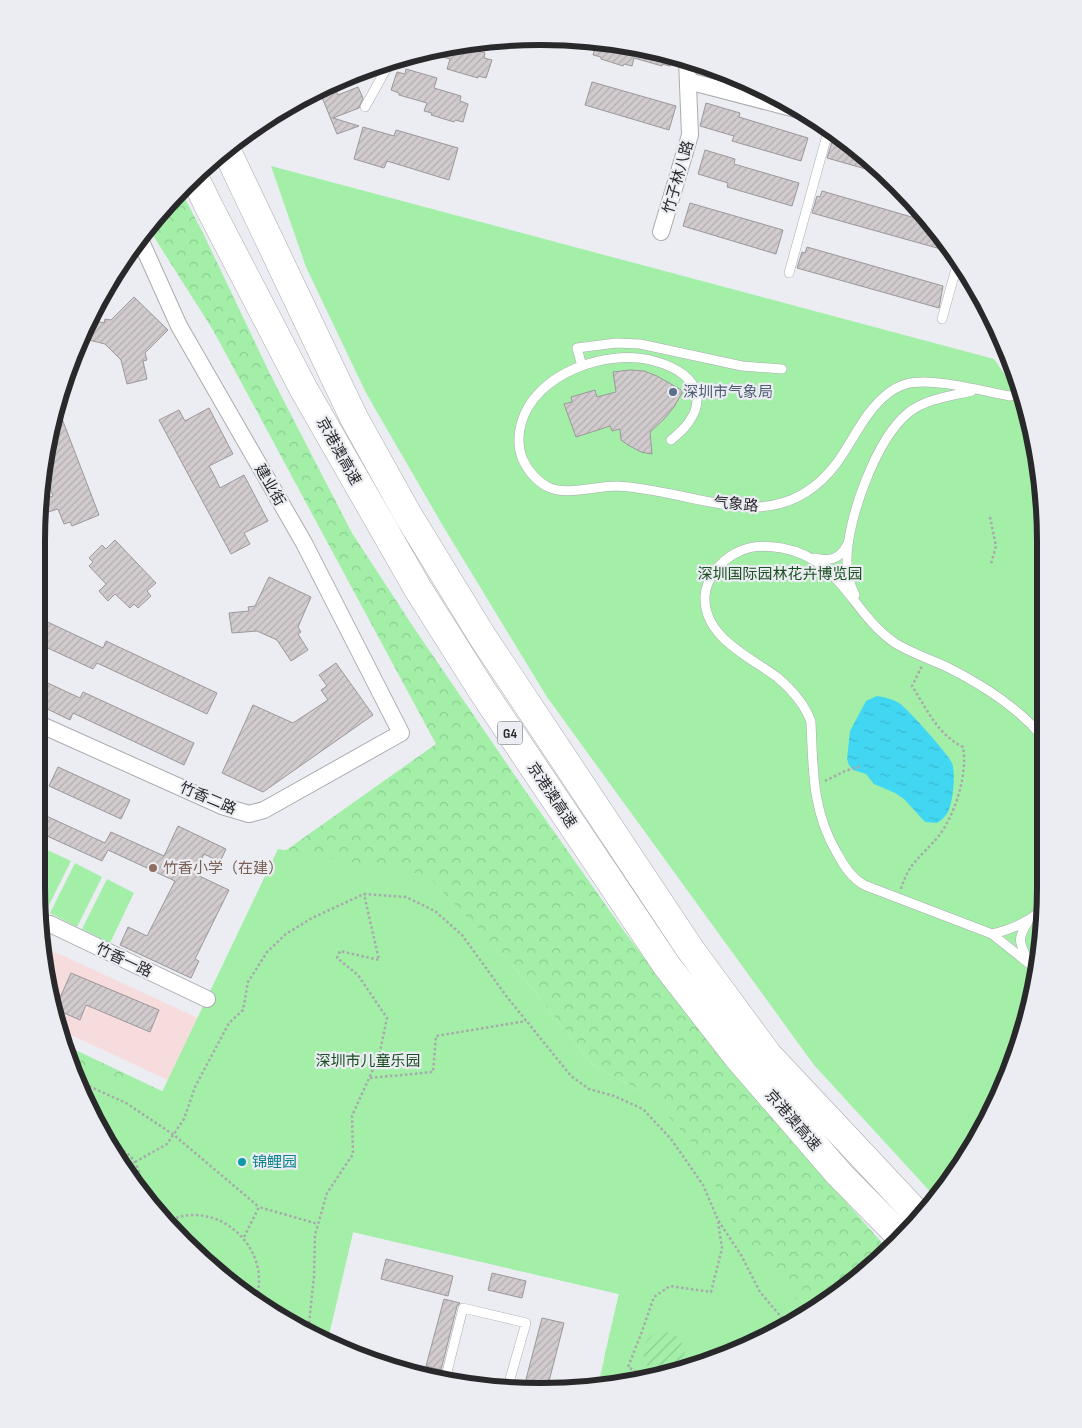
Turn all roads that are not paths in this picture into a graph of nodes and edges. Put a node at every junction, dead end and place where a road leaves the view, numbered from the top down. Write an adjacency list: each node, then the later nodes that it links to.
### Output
1 (687, 67): 3 (street, 竹子林八路)
2 (386, 70): 5 (lane)
3 (688, 81): 4 (street); 9 (street, 竹子林八路)
4 (775, 104)
5 (365, 107)
6 (827, 136): 12 (lane)
7 (229, 155): 32 (highway, 京港澳高速 / G4)
8 (197, 183): 33 (highway, 京港澳高速 / G4)
9 (661, 232)
10 (143, 245): 24 (street, 建业街)
11 (956, 269): 13 (lane)
12 (789, 273)
13 (942, 319)
14 (582, 366): 15 (lane); 16 (lane, 气象路); 18 (lane)
15 (782, 369)
16 (976, 390): 17 (lane, 气象路); 19 (lane)
17 (1015, 396)
18 (671, 440)
19 (849, 540): 20 (lane); 21 (lane)
20 (802, 555): 21 (lane); 28 (lane)
21 (863, 611): 23 (lane)
22 (45, 727): 24 (street, 竹香二路)
23 (1037, 732)
24 (401, 733)
25 (1036, 915): 26 (lane)
26 (1029, 921): 28 (lane); 29 (lane)
27 (46, 924): 31 (street, 竹香一路)
28 (992, 934): 30 (lane)
29 (1031, 962)
30 (1031, 964)
31 (207, 999)
32 (915, 1212)
33 (897, 1233)
34 (447, 1374): 35 (lane)
35 (509, 1382)

